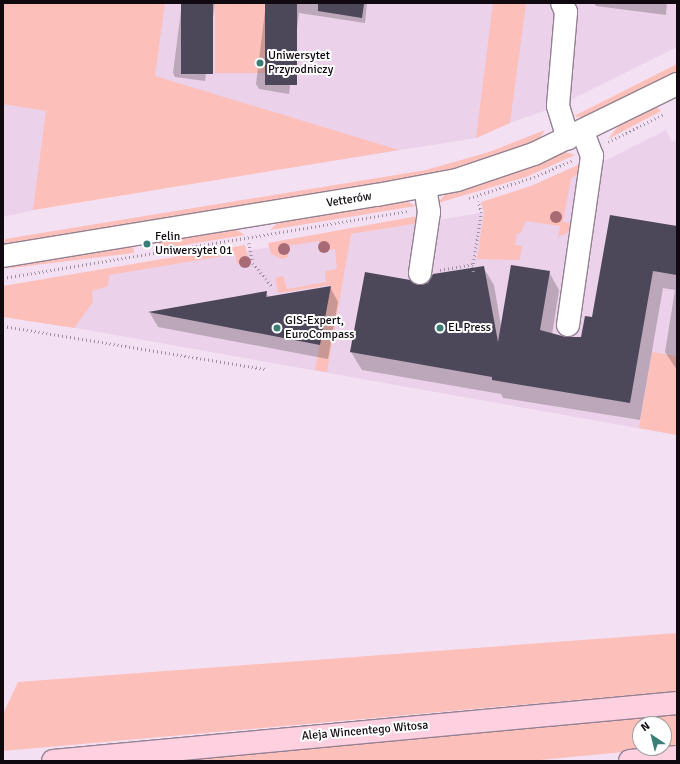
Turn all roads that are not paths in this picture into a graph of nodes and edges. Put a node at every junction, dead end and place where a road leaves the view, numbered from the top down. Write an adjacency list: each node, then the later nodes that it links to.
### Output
1 (565, 6): 3 (street)
2 (677, 84): 3 (street, Vetterów)
3 (575, 136): 4 (street, Vetterów); 7 (street)
4 (425, 187): 5 (street, Vetterów); 6 (street)
5 (3, 256)
6 (428, 272)
7 (568, 326)
8 (677, 703): 10 (main road, Aleja Wincentego Witosa)
9 (677, 757): 11 (main road)
10 (53, 761)
11 (630, 761)

